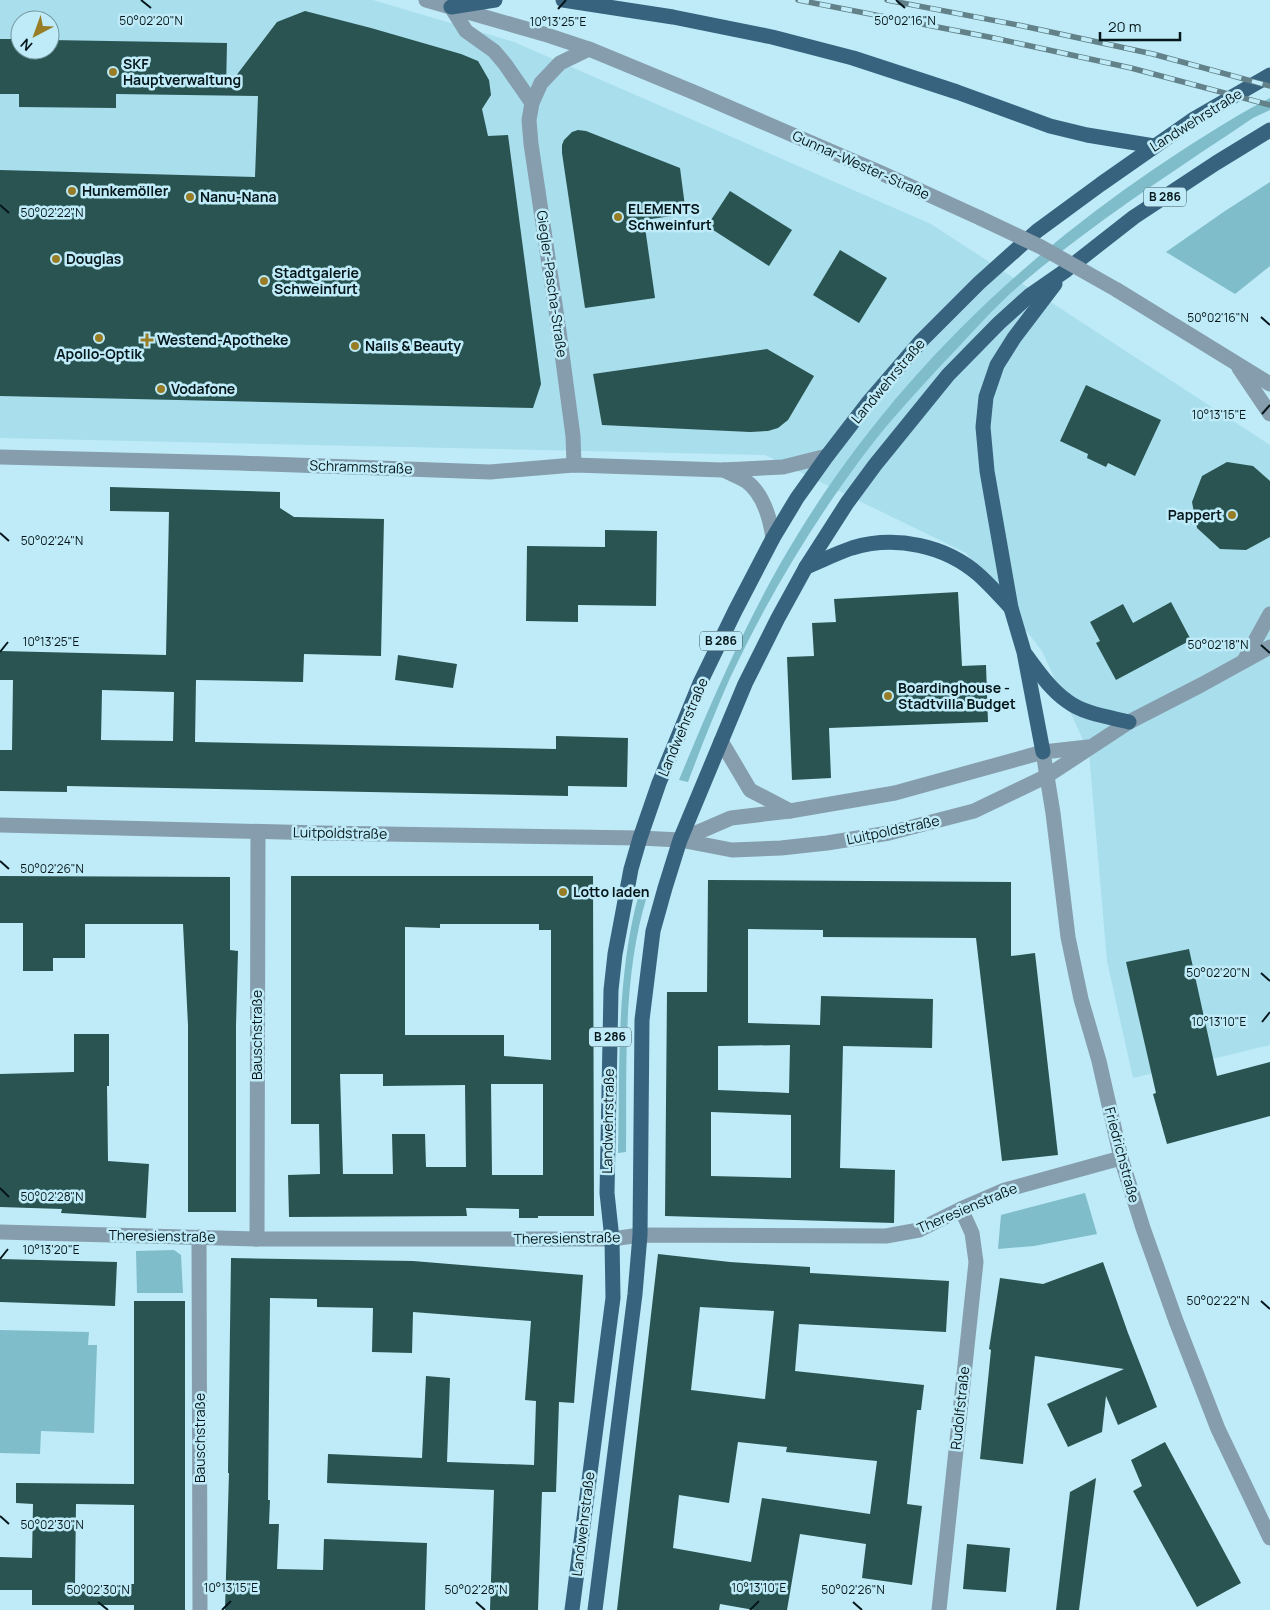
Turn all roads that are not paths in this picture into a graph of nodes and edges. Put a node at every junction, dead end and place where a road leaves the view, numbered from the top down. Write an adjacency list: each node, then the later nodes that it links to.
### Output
1 (426, 0): 4 (street, Gunnar-Wester-Straße)
2 (495, 0): 4 (main road)
3 (562, 0): 9 (main road)
4 (451, 7): 5 (street, Gunnar-Wester-Straße); 7 (street)
5 (588, 49): 7 (street, Giegler-Pascha-Straße); 11 (street, Gunnar-Wester-Straße, bridge)
6 (1270, 75): 9 (main road, Landwehrstraße / B 286)
7 (532, 103): 16 (street, Giegler-Pascha-Straße)
8 (1270, 130): 10 (main road, Landwehrstraße / B 286)
9 (1154, 146): 14 (main road, Landwehrstraße / B 286)
10 (1065, 271): 19 (main road, Landwehrstraße / B 286); 20 (main road)
11 (1236, 363): 12 (street, Gunnar-Wester-Straße); 13 (street)
12 (1270, 384)
13 (1270, 414)
14 (827, 456): 17 (street, Schrammstraße); 18 (main road, Landwehrstraße / B 286)
15 (0, 457): 16 (street, Schrammstraße)
16 (574, 465): 17 (street, Schrammstraße)
17 (722, 470): 18 (street, Schrammstraße)
18 (774, 538): 33 (main road, Landwehrstraße / B 286)
19 (806, 567): 20 (main road); 26 (main road, Landwehrstraße / B 286)
20 (1012, 608): 23 (main road)
21 (1270, 614): 24 (street)
22 (1270, 647): 24 (street, Luitpoldstraße)
23 (1024, 652): 25 (main road); 28 (main road)
24 (1244, 661): 25 (street, Luitpoldstraße)
25 (1130, 722): 27 (street, Luitpoldstraße)
26 (721, 741): 30 (street); 34 (main road, Landwehrstraße / B 286)
27 (1089, 747): 28 (street, Luitpoldstraße); 29 (street, Luitpoldstraße)
28 (1043, 752): 29 (street, Friedrichstraße); 30 (street, Luitpoldstraße)
29 (1047, 776): 34 (street, Luitpoldstraße); 35 (street, Friedrichstraße)
30 (790, 811): 34 (street, Luitpoldstraße)
31 (0, 825): 32 (street, Luitpoldstraße)
32 (258, 832): 33 (street, Luitpoldstraße); 40 (street, Bauschstraße)
33 (640, 838): 34 (street, Luitpoldstraße); 41 (main road, Landwehrstraße / B 286)
34 (680, 840): 38 (main road, Landwehrstraße / B 286)
35 (1121, 1158): 36 (street, Theresienstraße); 42 (street, Friedrichstraße)
36 (961, 1209): 38 (street, Theresienstraße); 46 (street, Rudolfstraße)
37 (0, 1232): 39 (street, Theresienstraße)
38 (640, 1235): 41 (street, Theresienstraße); 45 (main road, Landwehrstraße / B 286)
39 (200, 1237): 40 (street, Theresienstraße); 43 (street, Bauschstraße)
40 (257, 1238): 41 (street, Theresienstraße)
41 (612, 1239): 44 (main road, Landwehrstraße / B 286)
42 (1270, 1538)
43 (200, 1610)
44 (572, 1610)
45 (595, 1610)
46 (938, 1610)

